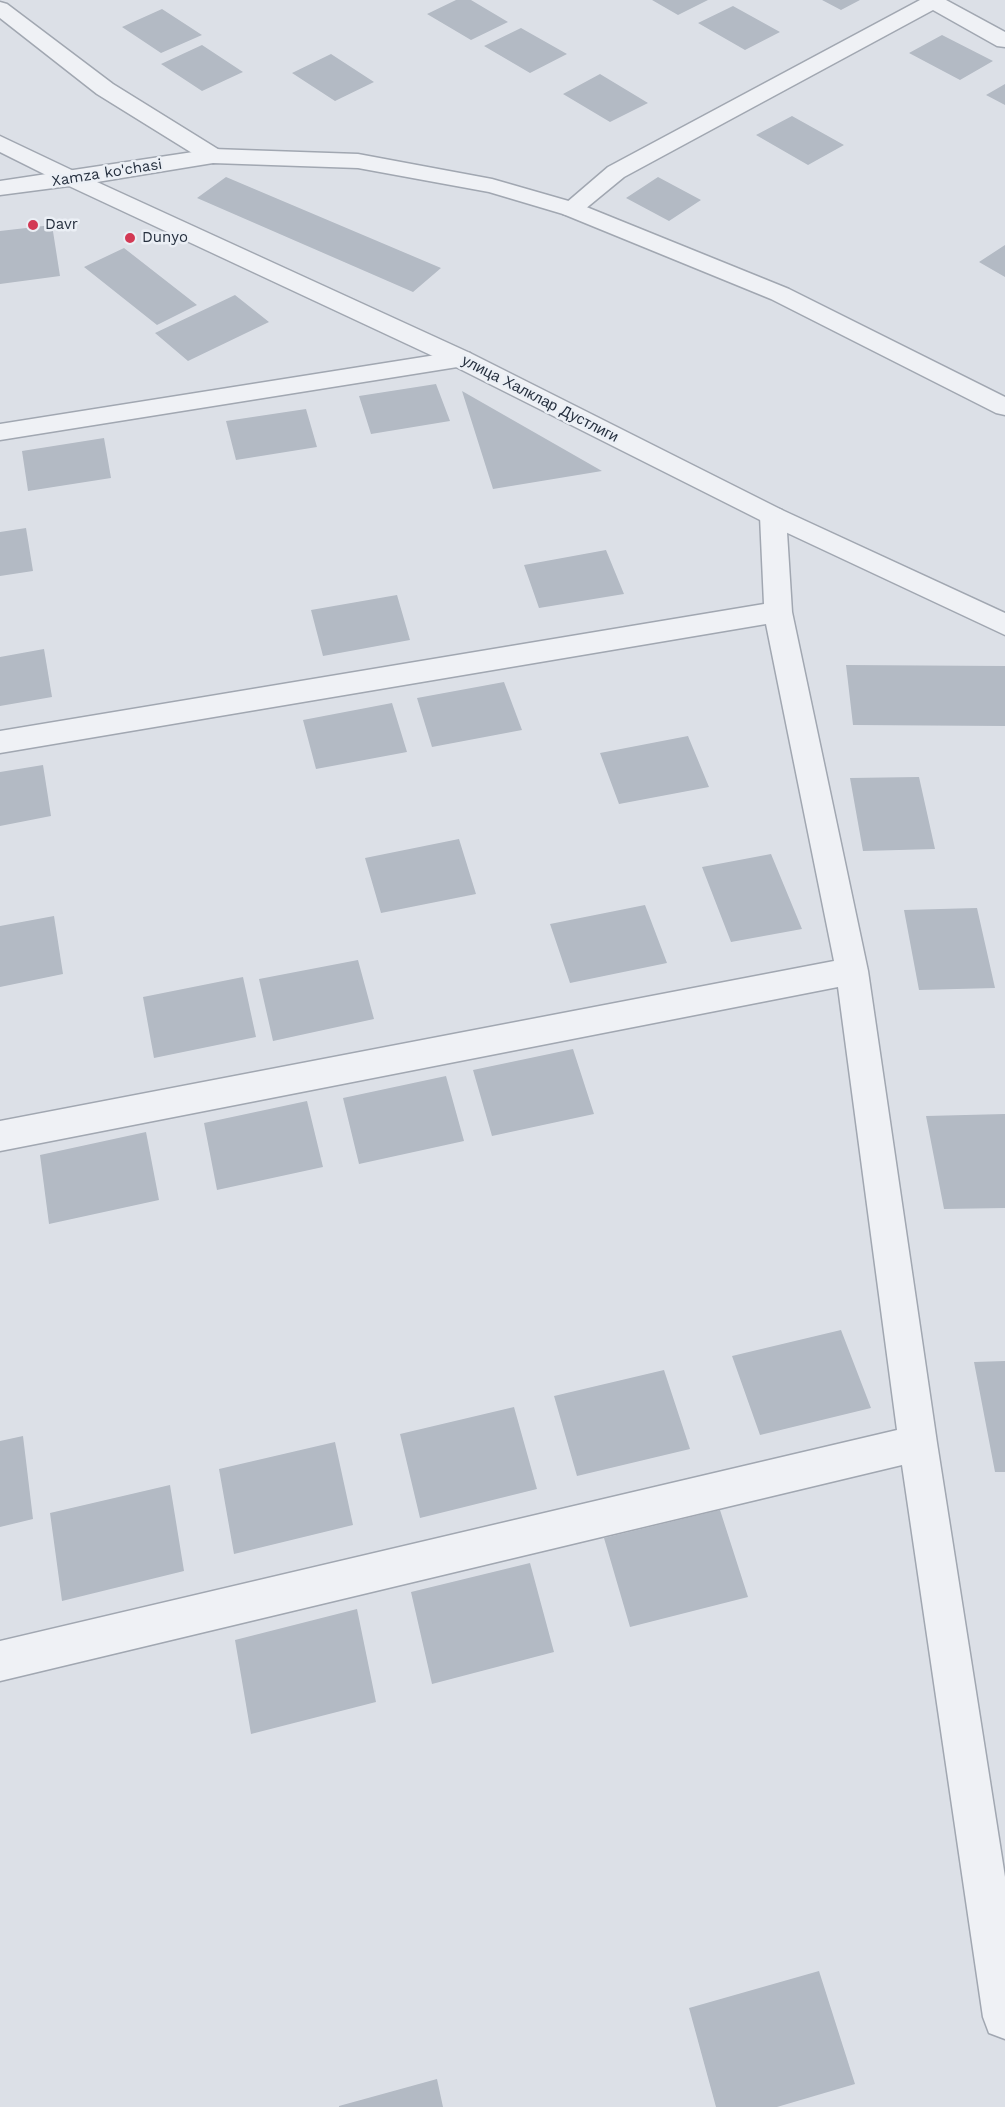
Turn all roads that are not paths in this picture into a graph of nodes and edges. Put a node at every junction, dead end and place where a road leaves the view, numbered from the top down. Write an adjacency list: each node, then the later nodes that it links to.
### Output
1 (934, 0): 3 (street); 8 (street)
2 (0, 8): 5 (street)
3 (1005, 41)
4 (0, 143): 6 (street, улица Халклар Дустлиги)
5 (213, 156): 6 (street, Xamza ko'chasi); 8 (street, Xamza ko'chasi)
6 (72, 179): 7 (street, Xamza ko'chasi); 9 (street, улица Халклар Дустлиги)
7 (0, 188)
8 (571, 209): 10 (street, Xamza ko'chasi)
9 (461, 359): 11 (street); 12 (street, улица Халклар Дустлиги)
10 (1005, 407)
11 (0, 432)
12 (773, 516): 13 (street); 14 (street, улица Халклар Дустлиги)
13 (778, 612): 15 (street); 16 (street)
14 (1005, 625)
15 (0, 742)
16 (852, 971): 17 (street); 18 (street)
17 (0, 1137)
18 (918, 1443): 19 (street); 20 (street)
19 (0, 1661)
20 (1005, 2017)

